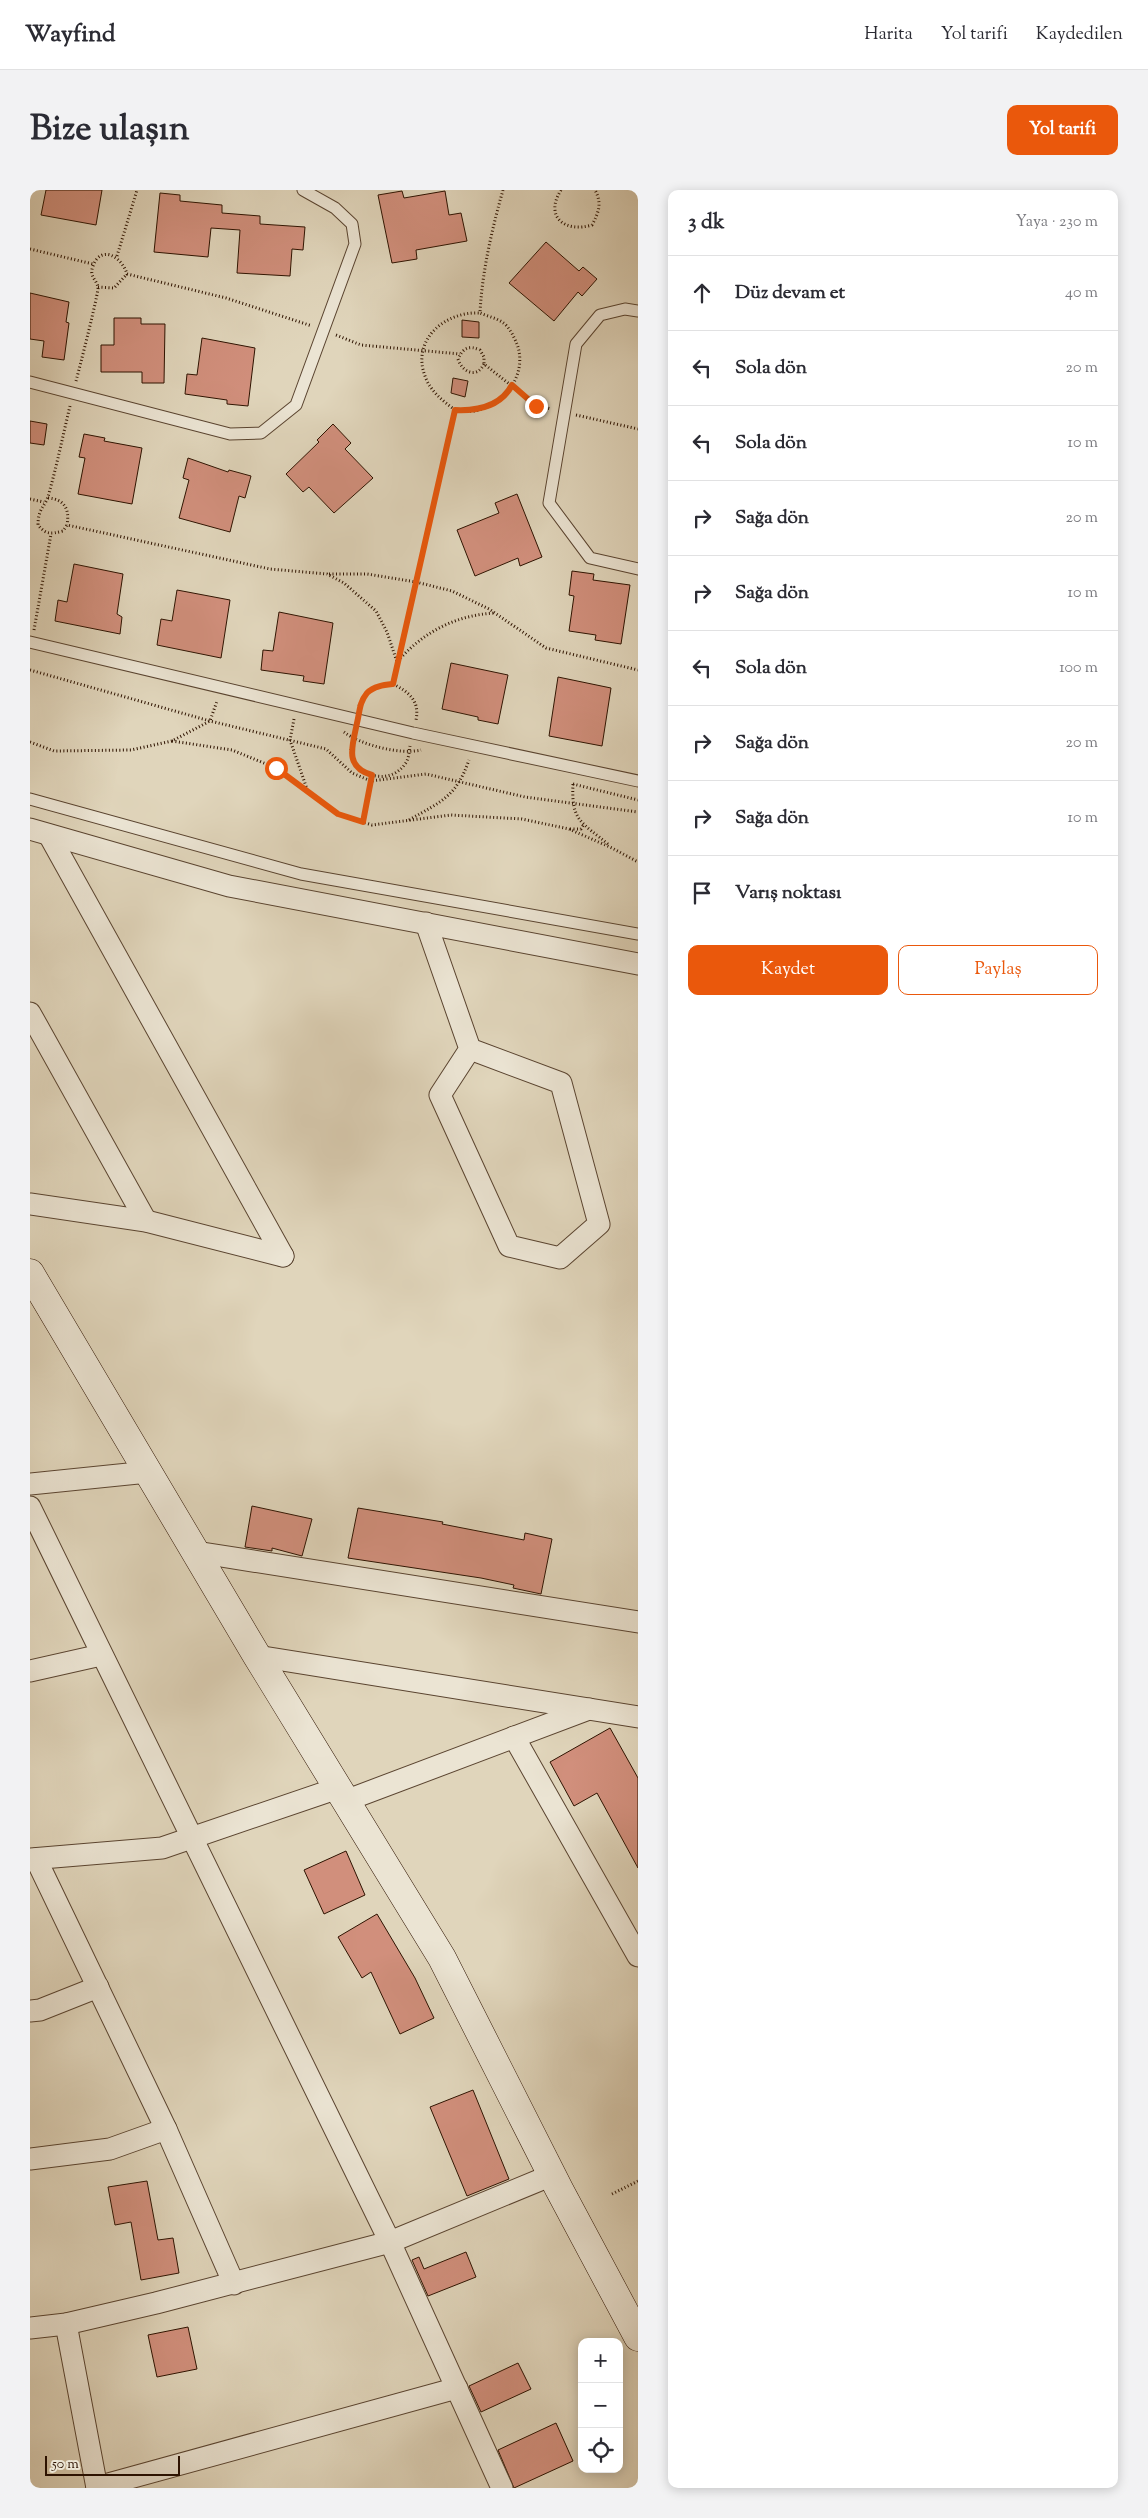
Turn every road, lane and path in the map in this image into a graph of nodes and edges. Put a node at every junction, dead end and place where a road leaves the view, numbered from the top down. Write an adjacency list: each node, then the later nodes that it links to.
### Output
1 (137, 190): 7 (path)
2 (303, 190): 13 (lane)
3 (503, 190): 12 (path)
4 (560, 190): 5 (path)
5 (595, 190)
6 (30, 249): 8 (path)
7 (117, 256): 8 (path); 9 (path)
8 (93, 264): 10 (path)
9 (127, 274): 10 (path); 13 (path)
10 (98, 287): 18 (path)
11 (638, 312): 22 (lane)
12 (480, 313): 14 (path); 19 (path)
13 (324, 330): 14 (path); 17 (lane)
14 (423, 349): 15 (path); 21 (path)
15 (460, 354): 16 (path); 16 (path)
16 (484, 364): 19 (path)
17 (30, 382)
18 (76, 382)
19 (512, 385): 21 (path); 22 (path)
20 (71, 401): 24 (path)
21 (455, 410): 31 (path)
22 (565, 412): 23 (path); 29 (lane)
23 (638, 430)
24 (48, 498): 26 (path); 27 (path)
25 (30, 499): 26 (path)
26 (44, 502): 28 (path)
27 (68, 525): 28 (path); 30 (path)
28 (51, 534): 33 (path)
29 (638, 569)
30 (327, 574): 31 (path); 34 (path)
31 (416, 582): 32 (path); 34 (path)
32 (496, 613): 34 (path); 36 (path)
33 (31, 642): 38 (lane)
34 (397, 662): 37 (path)
35 (30, 670): 41 (path)
36 (638, 670)
37 (393, 684): 40 (path); 42 (path)
38 (221, 688): 40 (lane); 41 (path)
39 (294, 718): 43 (path)
40 (358, 720): 42 (lane); 47 (path)
41 (210, 722): 43 (path); 44 (path)
42 (413, 733): 47 (path); 50 (lane)
43 (290, 740): 48 (path); 52 (path)
44 (172, 741): 45 (path); 52 (path)
45 (30, 742)
46 (470, 759): 49 (path)
47 (372, 775): 48 (path)
48 (371, 780): 49 (path); 56 (path)
49 (462, 781): 54 (path); 57 (path)
50 (638, 781)
51 (573, 784): 54 (path)
52 (307, 789): 56 (path)
53 (30, 799): 64 (lane)
54 (572, 804): 55 (path); 58 (path)
55 (638, 812)
56 (363, 822): 57 (path)
57 (406, 822): 59 (path)
58 (584, 824): 59 (path); 61 (path)
59 (569, 829): 61 (path)
60 (40, 832): 63 (street); 69 (street)
61 (612, 848): 62 (path)
62 (638, 862)
63 (426, 923): 65 (street); 67 (street)
64 (638, 934)
65 (638, 964)
66 (30, 1013): 69 (street)
67 (470, 1049): 67 (street)
68 (30, 1204): 69 (street)
69 (146, 1221)
70 (30, 1273): 71 (main road)
71 (148, 1472): 72 (street); 74 (main road)
72 (30, 1484)
73 (30, 1507): 76 (street)
74 (196, 1552): 75 (street); 77 (main road)
75 (638, 1622)
76 (101, 1655): 78 (street); 83 (street)
77 (257, 1656): 79 (street); 82 (main road)
78 (30, 1671)
79 (589, 1709): 80 (street); 81 (street)
80 (638, 1717)
81 (514, 1737): 82 (street); 85 (street)
82 (342, 1794): 83 (street); 90 (main road)
83 (193, 1838): 84 (street); 93 (street)
84 (33, 1859): 86 (street)
85 (638, 1956)
86 (98, 1987): 87 (street); 88 (street)
87 (30, 2011)
88 (166, 2129): 89 (street); 94 (street)
89 (30, 2160)
90 (552, 2175): 93 (street); 97 (main road)
91 (638, 2180): 92 (path)
92 (612, 2194)
93 (390, 2242): 94 (street); 98 (street)
94 (234, 2284): 95 (street)
95 (66, 2324): 96 (street); 99 (street)
96 (30, 2328)
97 (638, 2337)
98 (457, 2388): 99 (street); 100 (street)
99 (97, 2488)
100 (502, 2488)

